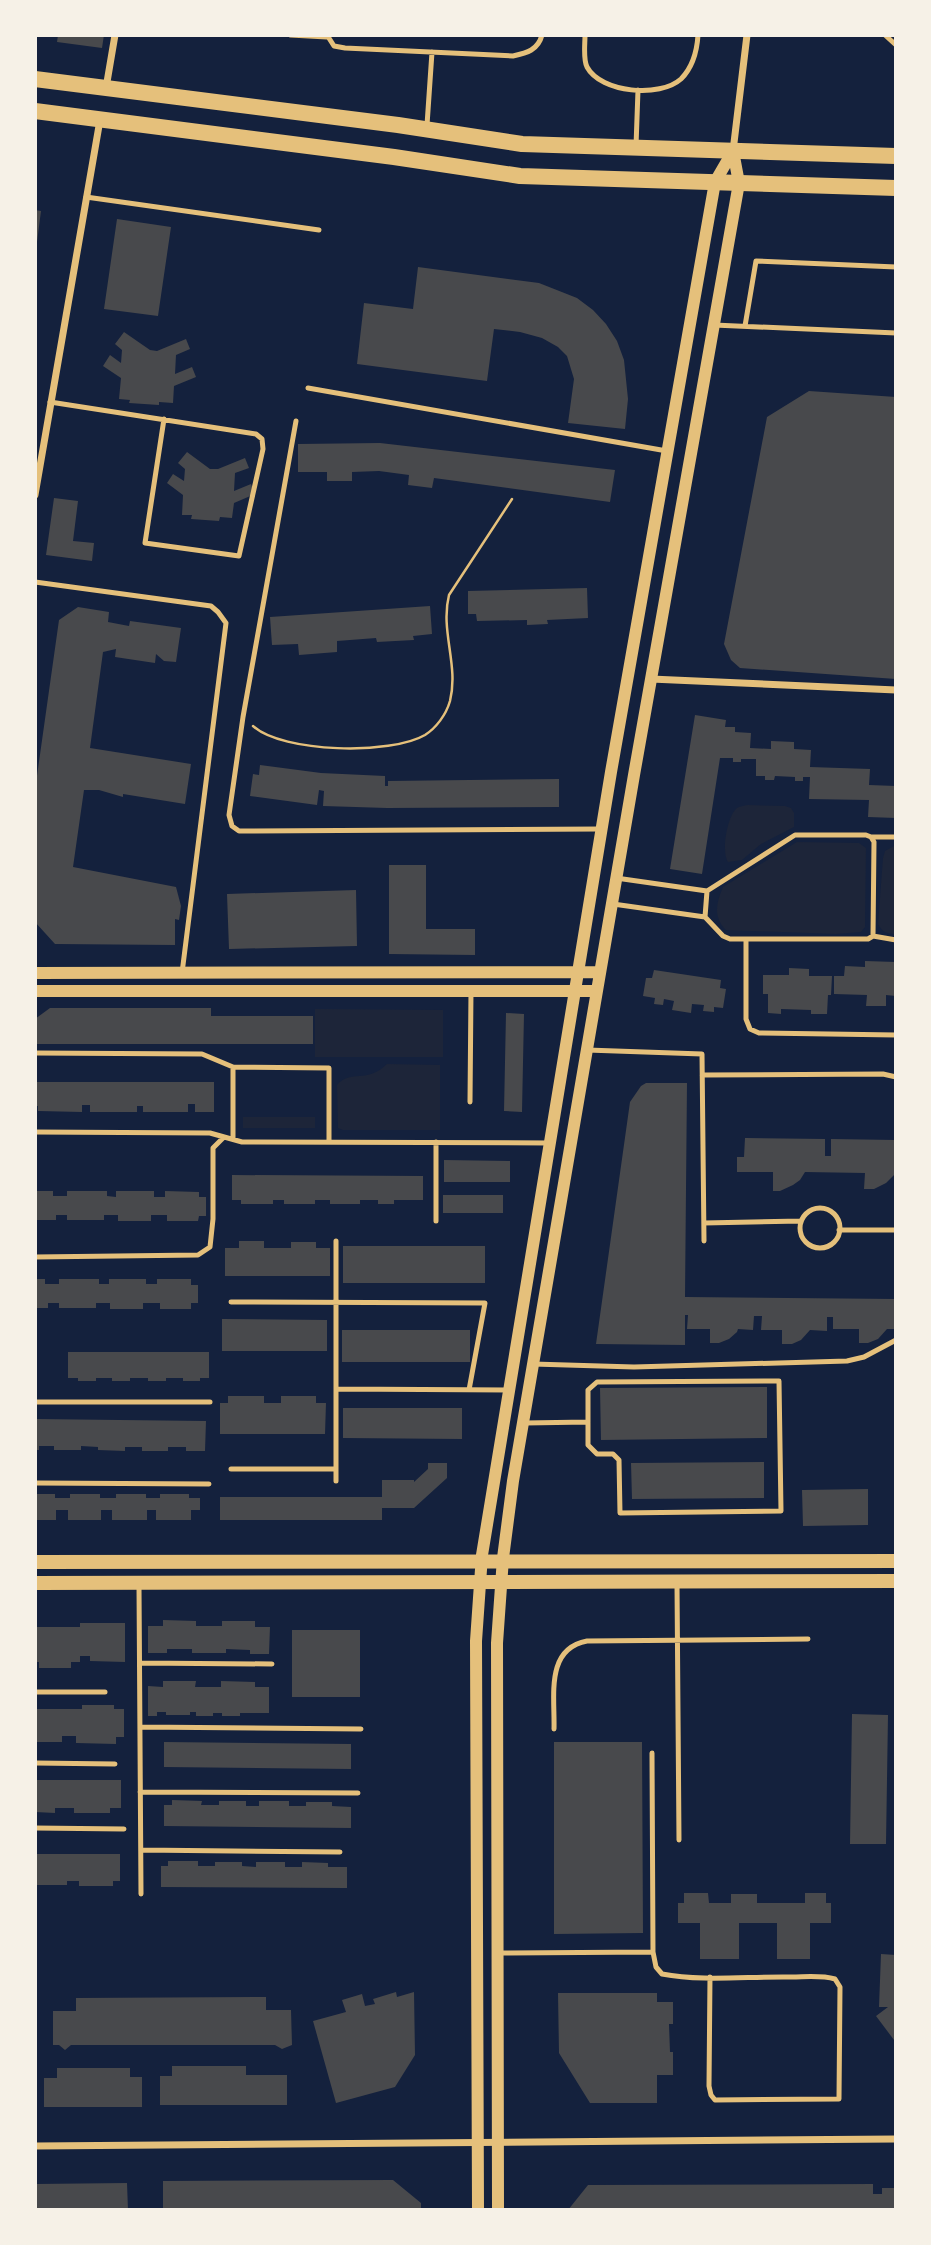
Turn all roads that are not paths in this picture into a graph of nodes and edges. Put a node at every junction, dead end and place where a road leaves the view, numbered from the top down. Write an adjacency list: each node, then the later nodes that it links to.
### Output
1 (115, 35): 12 (street)
2 (290, 35): 8 (lane)
3 (542, 35): 10 (lane)
4 (585, 35): 13 (lane)
5 (698, 35): 13 (lane)
6 (747, 35): 18 (street)
7 (885, 35): 9 (lane)
8 (327, 36): 10 (lane)
9 (896, 45)
10 (432, 52): 16 (lane)
11 (35, 79): 12 (main road)
12 (106, 88): 16 (main road)
13 (638, 90): 17 (lane)
14 (35, 111): 15 (main road)
15 (100, 120): 20 (main road); 23 (street)
16 (426, 130): 17 (main road)
17 (636, 148): 18 (main road)
18 (733, 150): 19 (main road); 20 (street); 21 (street)
19 (896, 156)
20 (715, 182): 21 (main road); 33 (street)
21 (739, 183): 22 (main road); 26 (street)
22 (896, 188)
23 (86, 197): 24 (lane); 30 (street)
24 (319, 230)
25 (896, 267): 27 (lane)
26 (714, 325): 27 (lane); 36 (street)
27 (745, 327): 28 (lane)
28 (896, 333)
29 (308, 388): 33 (lane)
30 (50, 402): 31 (lane); 34 (street)
31 (164, 419): 31 (lane)
32 (296, 421): 38 (lane)
33 (668, 451): 38 (street)
34 (35, 495)
35 (35, 582): 51 (lane)
36 (651, 679): 37 (street); 41 (street)
37 (896, 690)
38 (602, 829): 48 (street)
39 (870, 837): 40 (lane); 42 (lane); 45 (lane)
40 (896, 837)
41 (616, 878): 42 (lane); 43 (street)
42 (707, 891): 44 (lane)
43 (612, 904): 44 (lane); 49 (street)
44 (705, 917): 46 (lane)
45 (873, 936): 46 (lane); 47 (lane)
46 (746, 939): 56 (lane)
47 (896, 940)
48 (578, 972): 49 (street); 51 (street); 54 (street)
49 (600, 972): 55 (street)
50 (35, 973): 51 (street)
51 (182, 973)
52 (35, 991): 53 (street)
53 (471, 991): 54 (street); 62 (lane)
54 (575, 991): 55 (street); 68 (street)
55 (597, 991): 57 (street)
56 (896, 1035)
57 (587, 1050): 60 (lane); 80 (street)
58 (35, 1054): 59 (lane)
59 (233, 1068): 65 (lane); 66 (lane)
60 (702, 1075): 61 (lane); 71 (lane)
61 (896, 1077)
62 (470, 1102)
63 (35, 1132): 64 (lane)
64 (224, 1137): 65 (lane); 76 (lane)
65 (233, 1139): 66 (lane)
66 (329, 1142): 67 (lane)
67 (436, 1143): 68 (lane); 69 (lane)
68 (550, 1143): 83 (street)
69 (436, 1221)
70 (801, 1221): 71 (lane); 72 (lane); 72 (lane)
71 (704, 1223): 75 (lane)
72 (839, 1230): 73 (lane)
73 (896, 1230)
74 (336, 1241): 78 (lane)
75 (704, 1241)
76 (35, 1257)
77 (231, 1302): 78 (lane)
78 (336, 1303): 81 (lane); 82 (lane)
79 (896, 1340): 80 (lane)
80 (533, 1364): 87 (street)
81 (336, 1389): 82 (lane); 89 (lane)
82 (469, 1390): 83 (lane)
83 (509, 1390): 94 (street)
84 (35, 1402): 85 (lane)
85 (210, 1402)
86 (588, 1422): 86 (lane); 87 (lane)
87 (523, 1423): 95 (street)
88 (231, 1469): 89 (lane)
89 (335, 1469): 90 (lane)
90 (335, 1481)
91 (35, 1483): 92 (lane)
92 (209, 1484)
93 (896, 1560): 95 (main road)
94 (482, 1561): 95 (main road); 96 (main road); 98 (street)
95 (503, 1561): 99 (street)
96 (35, 1562)
97 (896, 1581): 100 (main road)
98 (480, 1582): 99 (main road); 102 (main road); 127 (street)
99 (501, 1582): 100 (main road); 124 (street)
100 (677, 1582): 104 (lane)
101 (35, 1583): 102 (main road)
102 (139, 1583): 105 (lane)
103 (808, 1639): 104 (lane)
104 (677, 1640): 111 (lane); 119 (lane)
105 (139, 1663): 106 (lane); 109 (lane)
106 (272, 1664)
107 (35, 1692): 108 (lane)
108 (105, 1692)
109 (140, 1727): 110 (lane); 115 (lane)
110 (361, 1729)
111 (554, 1729)
112 (652, 1754): 123 (lane)
113 (35, 1763): 114 (lane)
114 (115, 1764)
115 (140, 1791): 116 (lane); 120 (lane)
116 (358, 1793)
117 (35, 1828): 118 (lane)
118 (124, 1829)
119 (679, 1840)
120 (141, 1850): 121 (lane); 122 (lane)
121 (340, 1852)
122 (141, 1894)
123 (653, 1952): 124 (lane); 125 (lane)
124 (498, 1953): 128 (street)
125 (710, 1977): 125 (lane)
126 (896, 2139): 128 (street)
127 (478, 2142): 128 (street); 129 (street); 130 (street)
128 (498, 2142): 131 (street)
129 (35, 2146)
130 (478, 2210)
131 (498, 2210)

